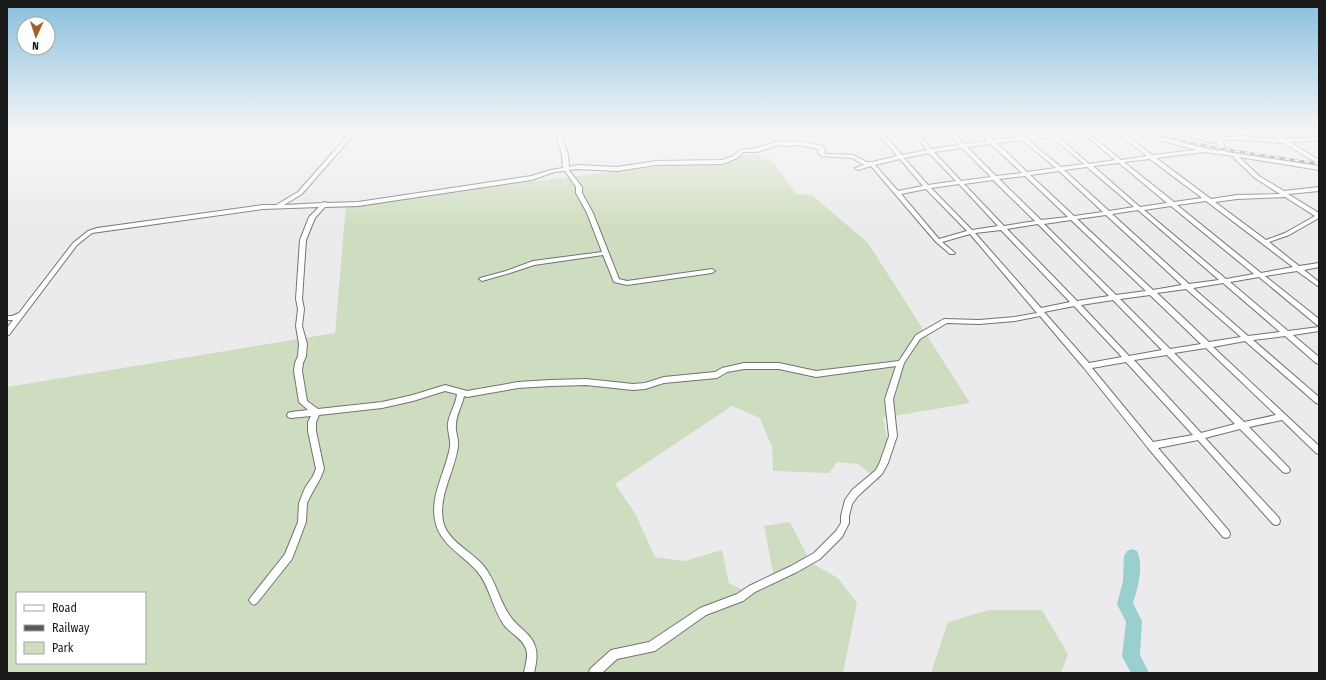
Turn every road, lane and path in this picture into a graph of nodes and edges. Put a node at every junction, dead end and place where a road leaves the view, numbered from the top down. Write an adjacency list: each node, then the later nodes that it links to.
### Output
1 (872, 164): 26 (street)
2 (325, 165): 31 (street)
3 (566, 165): 19 (street)
4 (645, 165): 19 (street)
5 (869, 165): 17 (street)
6 (908, 165): 24 (street)
7 (943, 165): 23 (street)
8 (982, 165): 22 (street)
9 (1017, 165): 21 (street)
10 (1055, 165): 20 (street)
11 (1099, 165): 16 (street)
12 (1122, 165): 30 (street)
13 (1160, 165): 28 (street)
14 (1245, 165): 27 (street)
15 (1296, 165): 18 (street)
16 (1090, 166): 20 (street); 32 (street)
17 (858, 168)
18 (1319, 168)
19 (566, 169): 29 (street); 42 (street)
20 (1060, 169): 21 (street); 33 (street)
21 (1027, 174): 22 (street); 35 (street)
22 (995, 178): 23 (street); 36 (street)
23 (961, 183): 24 (street); 37 (street)
24 (927, 187): 26 (street); 38 (street)
25 (1319, 189): 27 (street)
26 (896, 193): 39 (street)
27 (1285, 194): 28 (street); 34 (street)
28 (1208, 200): 30 (street); 40 (street)
29 (325, 204): 31 (street); 70 (street)
30 (1171, 204): 32 (street); 46 (street)
31 (279, 206): 55 (street)
32 (1138, 208): 33 (street); 48 (street)
33 (1107, 213): 35 (street); 50 (street)
34 (1319, 216): 40 (street)
35 (1074, 218): 36 (street); 51 (street)
36 (1038, 222): 37 (street); 52 (street)
37 (1004, 227): 38 (street); 53 (street)
38 (971, 232): 39 (street); 54 (street)
39 (938, 241): 41 (street)
40 (1265, 242): 44 (street)
41 (952, 253)
42 (606, 254): 45 (street); 47 (street)
43 (1319, 265): 44 (street)
44 (1298, 268): 46 (street); 49 (street)
45 (712, 271)
46 (1259, 275): 48 (street); 57 (street)
47 (482, 279)
48 (1224, 282): 50 (street); 60 (street)
49 (1319, 286)
50 (1188, 287): 51 (street); 61 (street)
51 (1151, 292): 52 (street); 62 (street)
52 (1113, 298): 53 (street); 63 (street)
53 (1074, 304): 54 (street); 64 (street)
54 (1040, 313): 66 (street); 67 (street)
55 (22, 314): 56 (street); 59 (street)
56 (7, 318)
57 (1319, 323)
58 (1319, 329): 60 (street)
59 (7, 333)
60 (1286, 334): 61 (street); 65 (street)
61 (1248, 338): 62 (street); 69 (street)
62 (1206, 345): 63 (street); 72 (street)
63 (1168, 353): 64 (street); 73 (street)
64 (1128, 359): 67 (street); 74 (street)
65 (1319, 361)
66 (901, 363): 68 (street); 82 (street)
67 (1087, 366): 75 (street)
68 (461, 393): 70 (street); 81 (street)
69 (1319, 401)
70 (316, 412): 71 (street); 80 (street)
71 (290, 415)
72 (1283, 417): 73 (street); 76 (street)
73 (1241, 426): 74 (street); 77 (street)
74 (1199, 437): 75 (street); 78 (street)
75 (1151, 446): 79 (street)
76 (1319, 451)
77 (1286, 470)
78 (1276, 521)
79 (1226, 534)
80 (254, 600)
81 (529, 673)
82 (594, 673)

